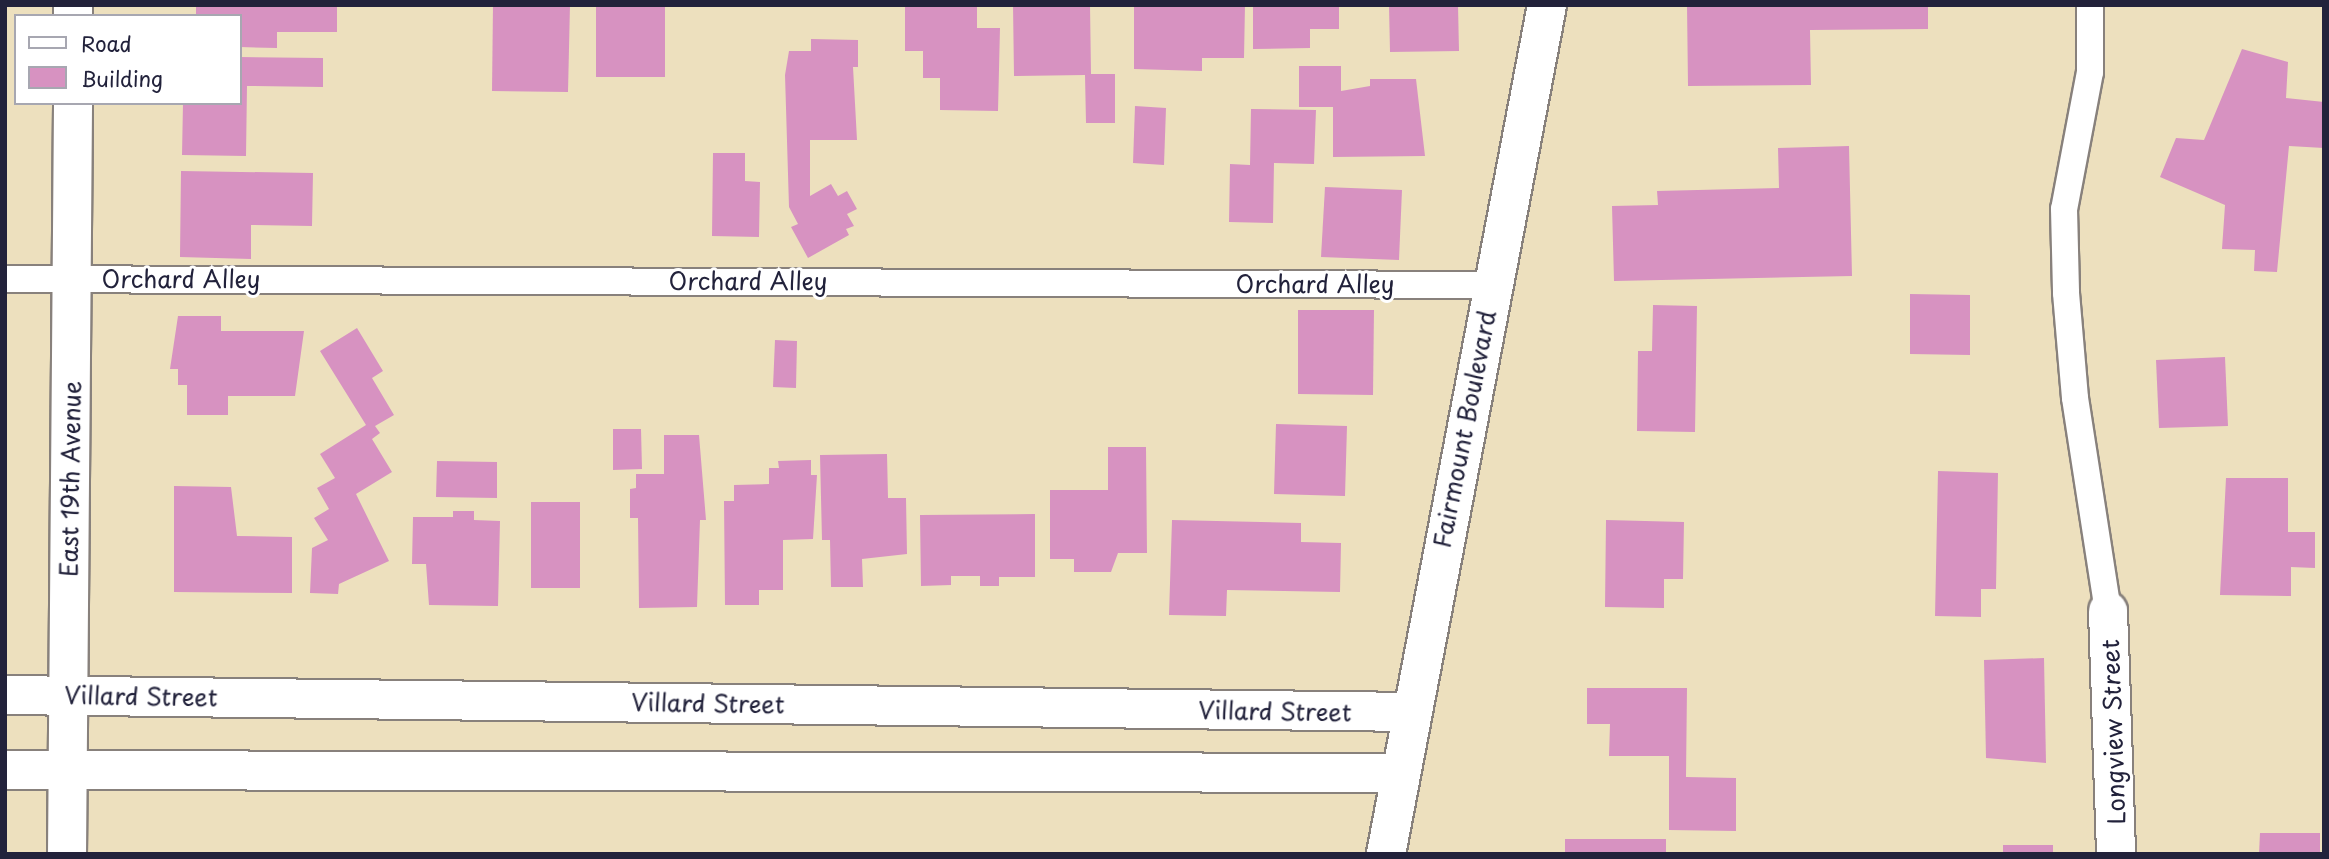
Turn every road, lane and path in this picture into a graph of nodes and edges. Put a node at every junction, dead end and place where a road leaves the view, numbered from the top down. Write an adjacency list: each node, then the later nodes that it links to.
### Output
1 (1547, 5): 6 (street, Fairmount Boulevard)
2 (2090, 5): 7 (lane)
3 (73, 105): 5 (street, East 19th Avenue)
4 (5, 279): 5 (lane, Orchard Alley)
5 (73, 279): 6 (lane, Orchard Alley); 9 (street, East 19th Avenue)
6 (1491, 285): 10 (street, Fairmount Boulevard)
7 (2108, 611): 16 (street, Longview Street)
8 (5, 695): 9 (street, Villard Street)
9 (68, 695): 10 (street, Villard Street); 12 (street, East 19th Avenue)
10 (1411, 712): 13 (street, Fairmount Boulevard)
11 (5, 770): 12 (street)
12 (68, 771): 13 (street); 14 (street, East 19th Avenue)
13 (1400, 774): 15 (street, Fairmount Boulevard)
14 (67, 854)
15 (1386, 854)
16 (2116, 854)

